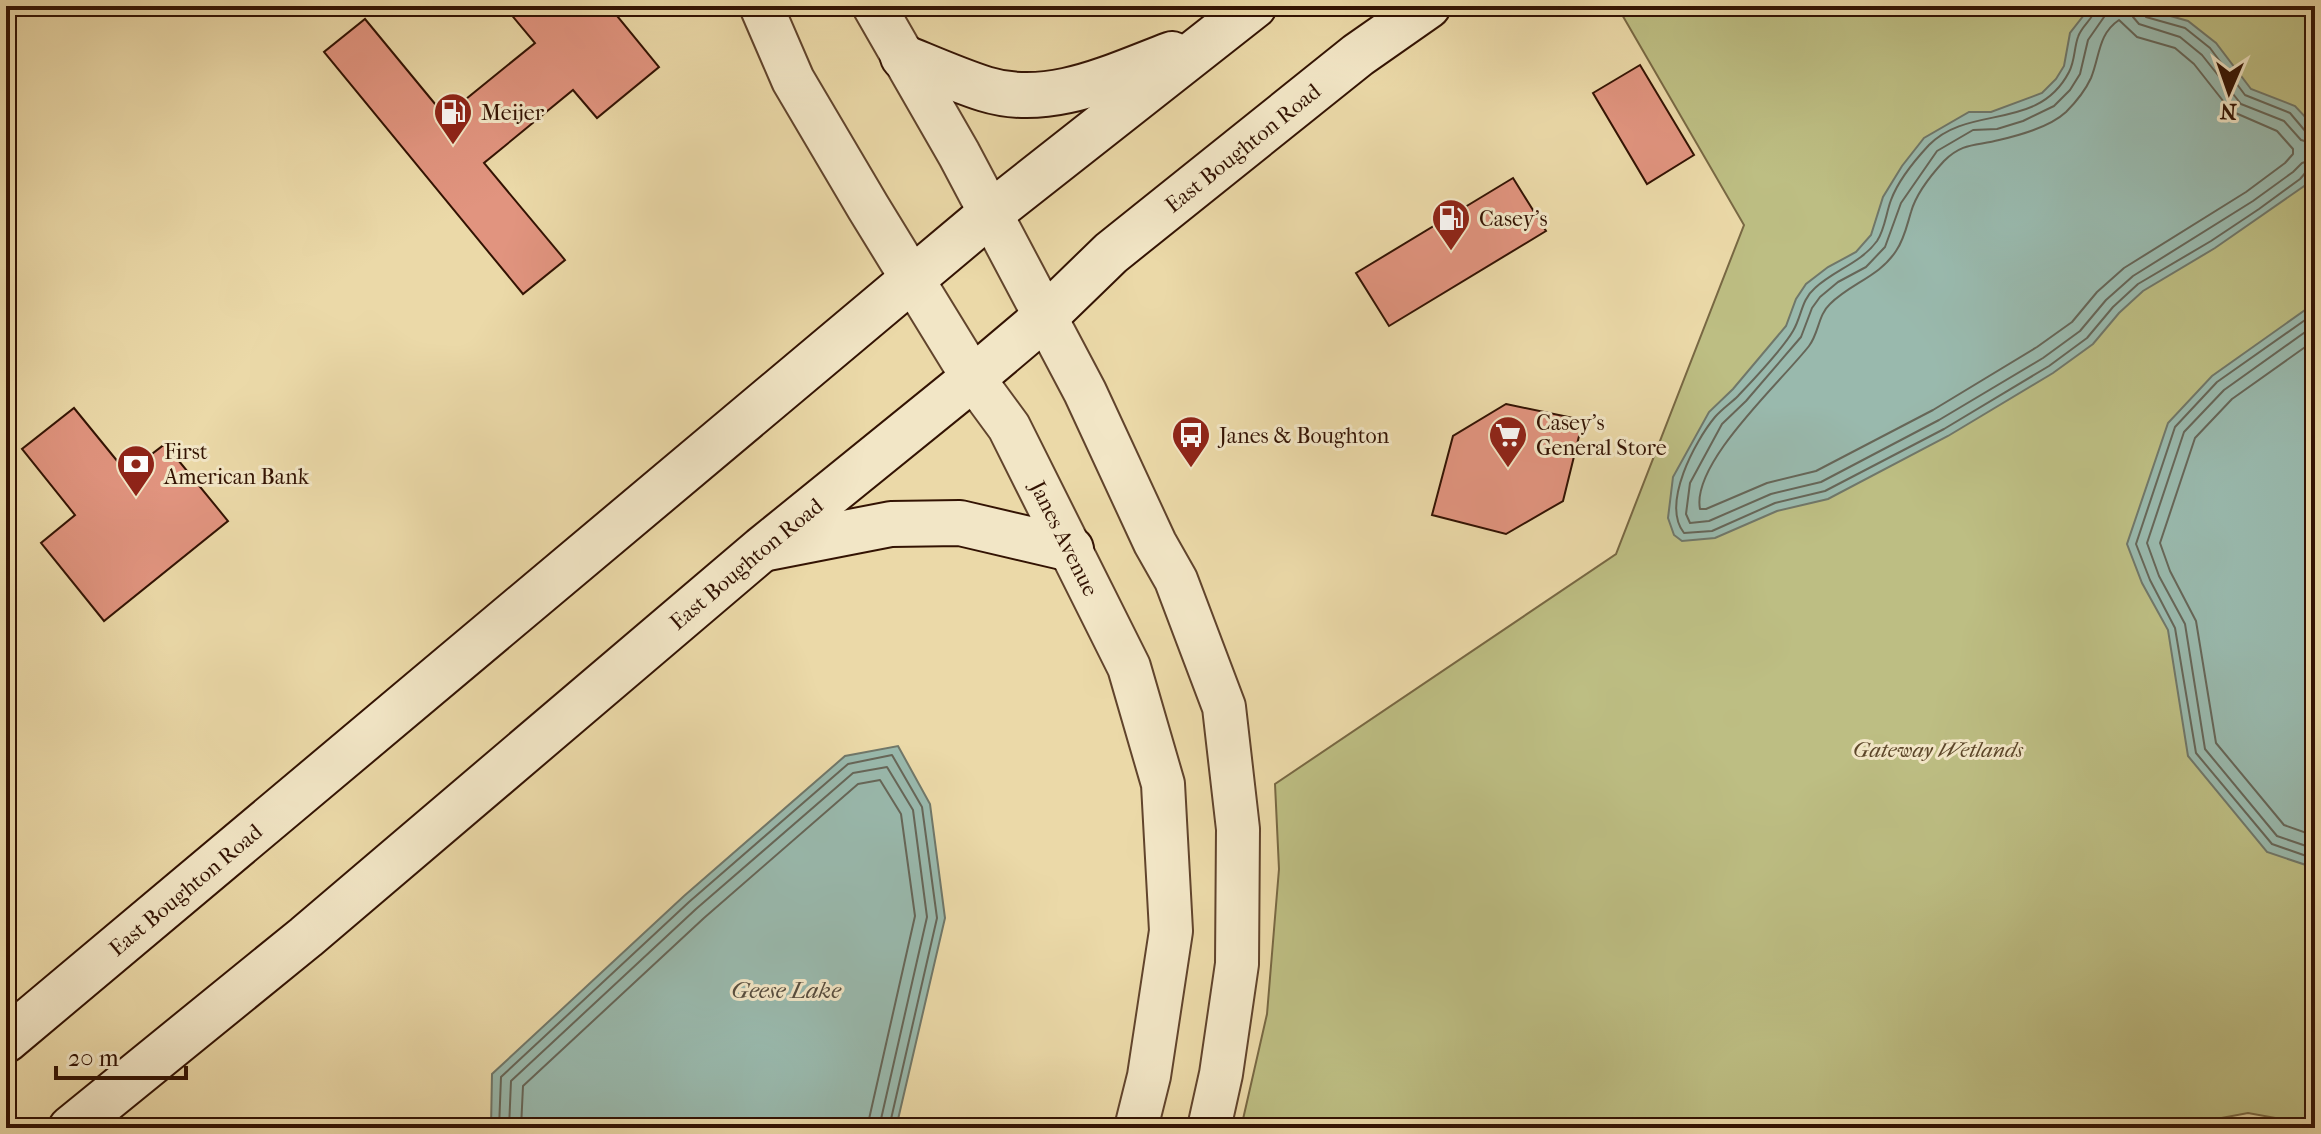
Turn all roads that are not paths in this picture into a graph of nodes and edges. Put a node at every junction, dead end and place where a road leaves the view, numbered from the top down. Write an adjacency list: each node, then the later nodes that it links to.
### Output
1 (761, 6): 8 (street, Janes Avenue)
2 (874, 6): 6 (street)
3 (1254, 6): 5 (main road, East Boughton Road)
4 (1428, 6): 9 (main road, East Boughton Road)
5 (1211, 39): 6 (main road); 7 (main road, East Boughton Road)
6 (903, 57): 7 (street)
7 (991, 213): 8 (main road, East Boughton Road); 9 (street)
8 (911, 280): 10 (street, Janes Avenue); 13 (main road, East Boughton Road)
9 (1044, 318): 10 (main road, East Boughton Road); 16 (street)
10 (973, 378): 11 (main road, East Boughton Road); 12 (street, Janes Avenue)
11 (762, 549): 12 (main road); 14 (main road, East Boughton Road)
12 (1071, 549): 15 (street, Janes Avenue)
13 (6, 1040)
14 (71, 1128)
15 (1136, 1128)
16 (1209, 1128)

